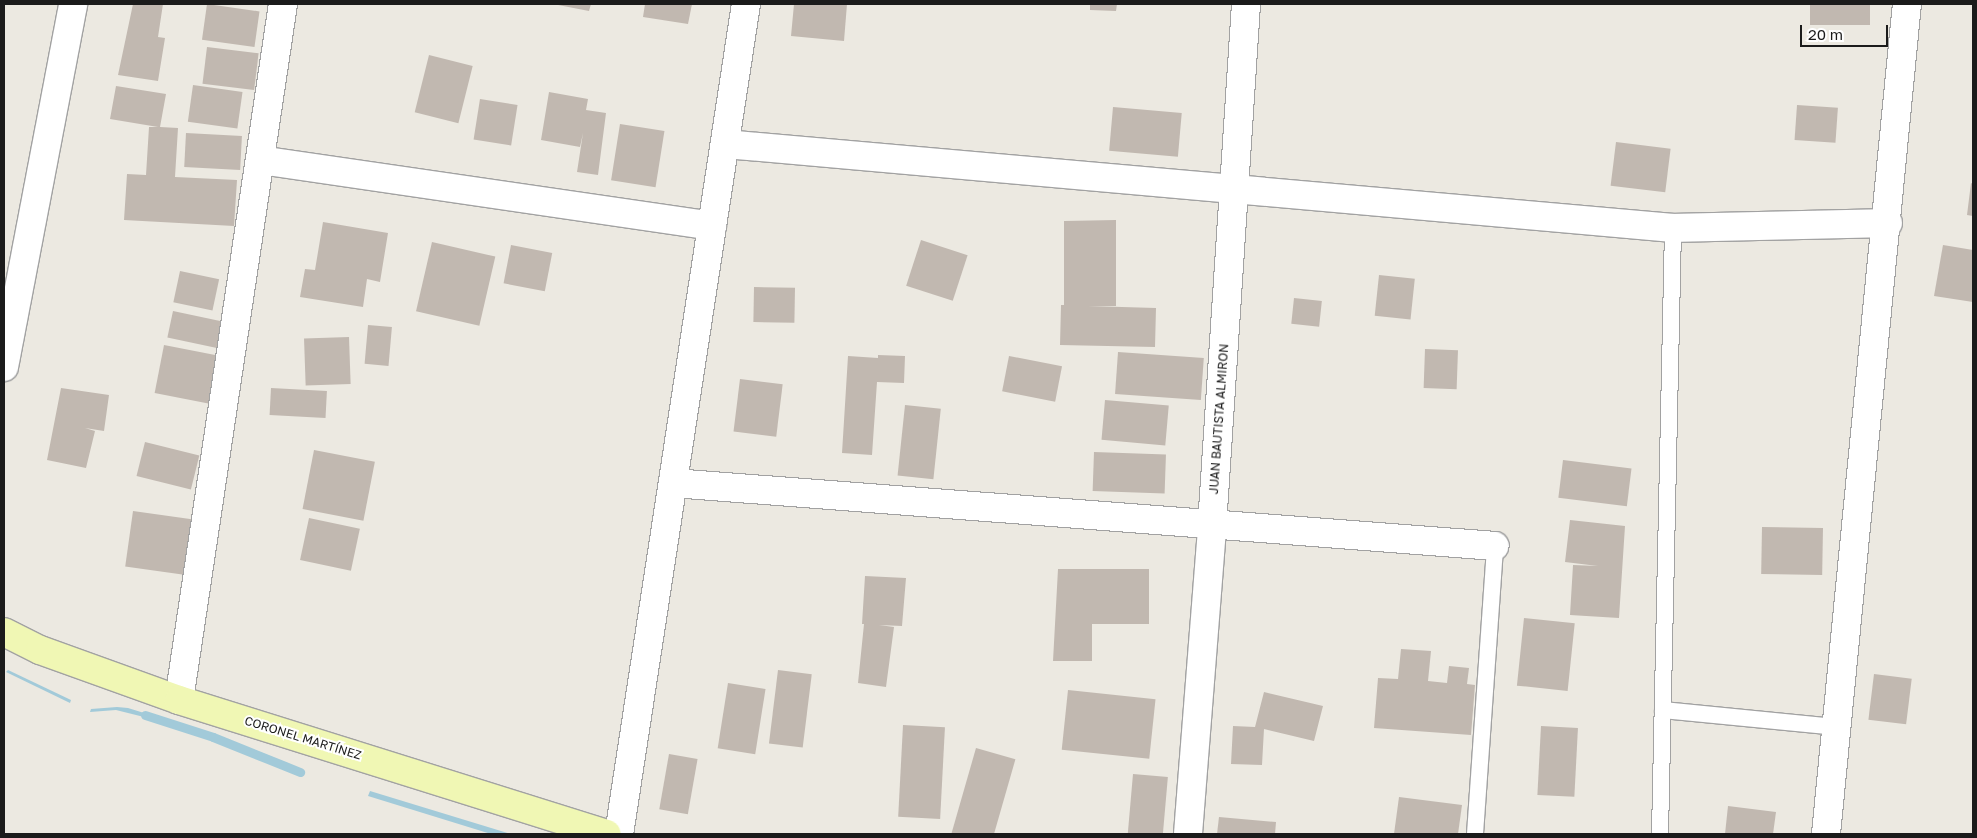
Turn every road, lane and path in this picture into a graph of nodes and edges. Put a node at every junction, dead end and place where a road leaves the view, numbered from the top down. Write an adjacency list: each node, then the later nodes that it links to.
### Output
1 (73, 4): 12 (street)
2 (283, 4): 7 (street)
3 (746, 4): 6 (street)
4 (1246, 4): 8 (street, JUAN BAUTISTA ALMIRON)
5 (1907, 4): 9 (street)
6 (725, 144): 8 (street); 10 (street)
7 (260, 160): 10 (street); 17 (street)
8 (1233, 187): 11 (street); 14 (street, JUAN BAUTISTA ALMIRON)
9 (1888, 223): 11 (street); 19 (street)
10 (712, 226): 13 (street)
11 (1673, 228): 18 (lane)
12 (4, 367)
13 (672, 483): 14 (street); 21 (street)
14 (1212, 526): 15 (street); 22 (street, JUAN BAUTISTA ALMIRON)
15 (1495, 546): 23 (lane)
16 (4, 632): 17 (main road, CORONEL MARTÍNEZ)
17 (179, 700): 20 (main road, CORONEL MARTÍNEZ)
18 (1662, 710): 19 (lane); 24 (lane)
19 (1837, 727): 25 (street)
20 (606, 834)
21 (619, 834)
22 (1188, 834)
23 (1475, 834)
24 (1660, 834)
25 (1826, 834)

